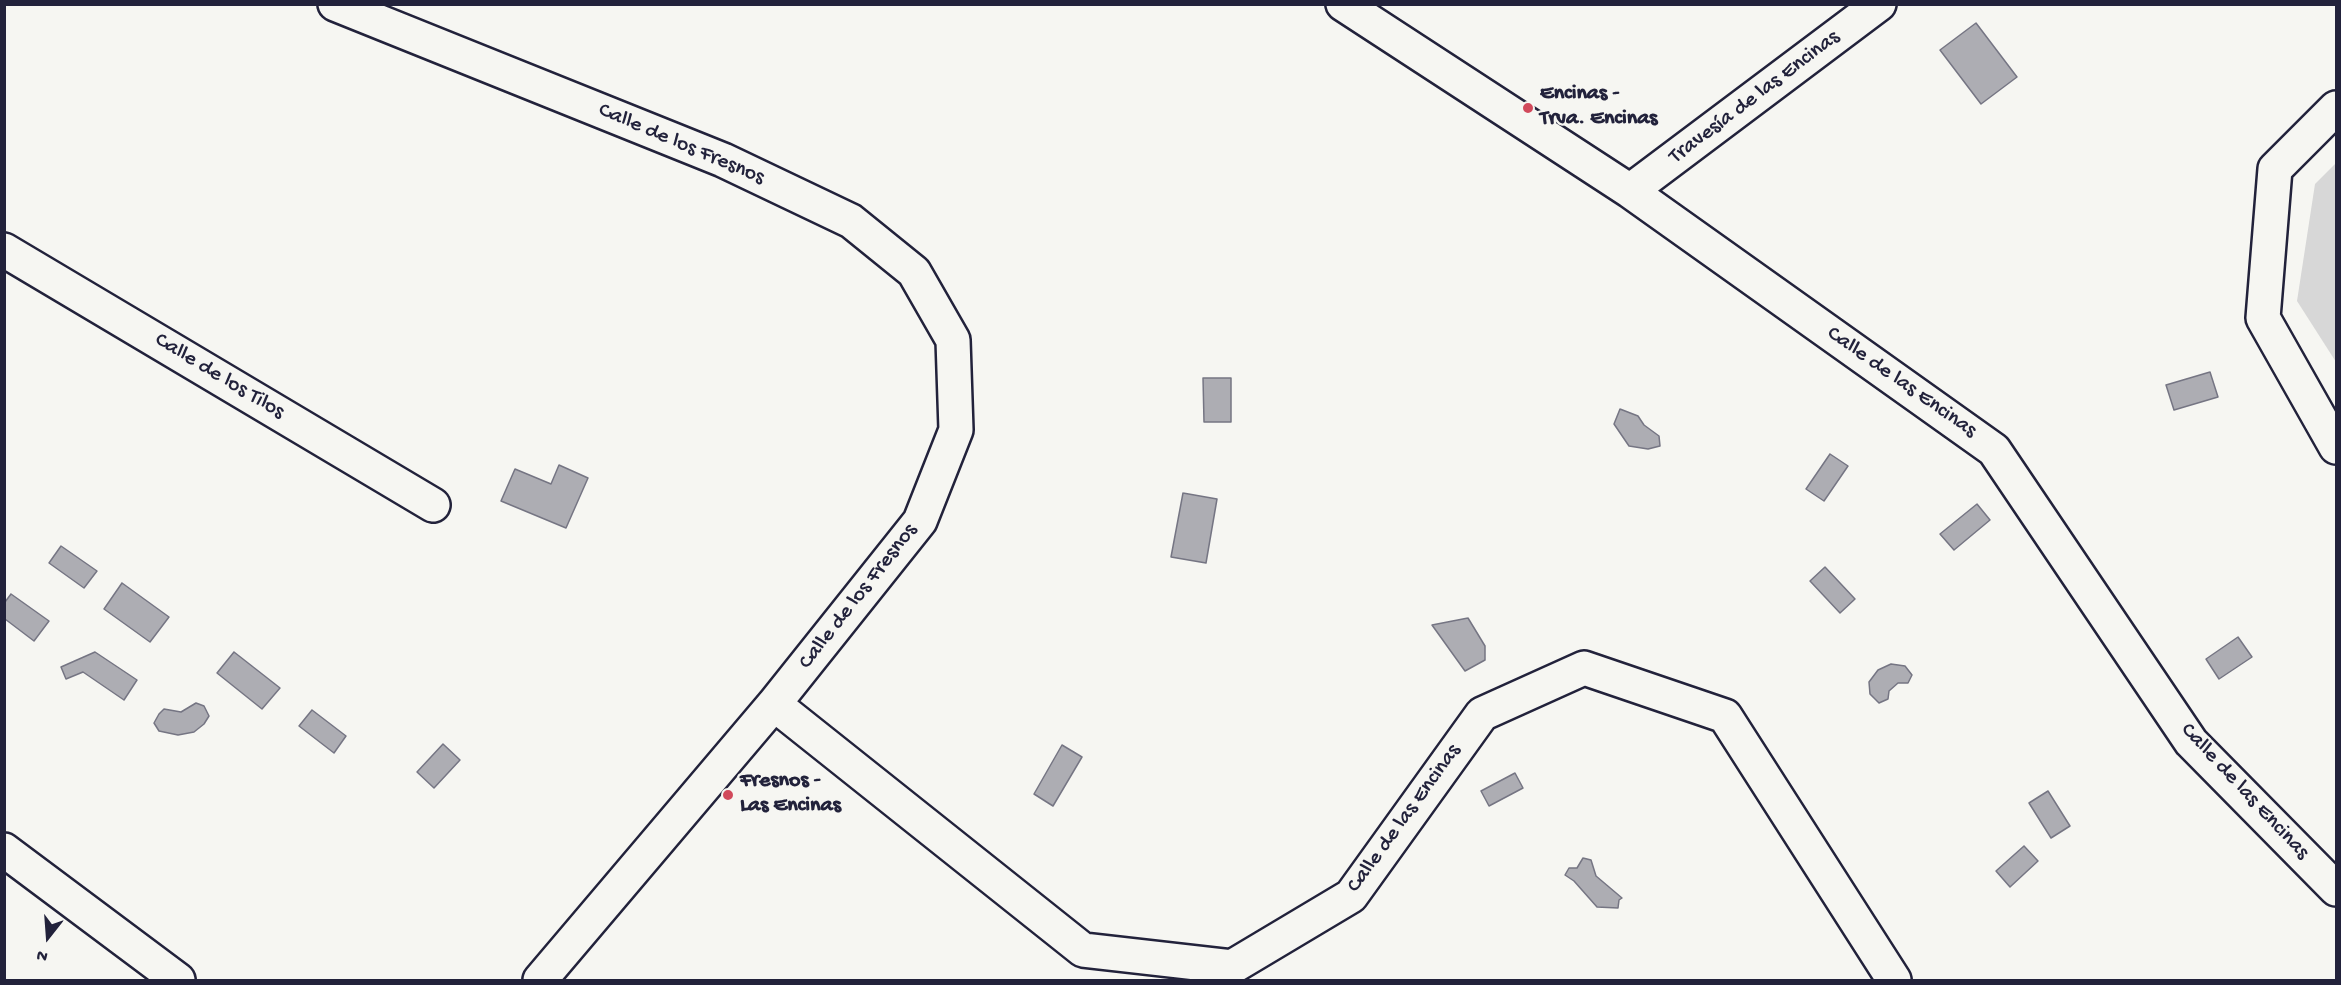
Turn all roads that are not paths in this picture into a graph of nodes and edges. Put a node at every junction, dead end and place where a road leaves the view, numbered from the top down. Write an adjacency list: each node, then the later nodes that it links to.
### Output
1 (336, 4): 9 (street, Calle de los Fresnos)
2 (1343, 4): 5 (street, Calle de las Encinas)
3 (1879, 4): 5 (street, Travesía de las Encinas)
4 (2337, 108): 7 (street)
5 (1630, 191): 11 (street, Calle de las Encinas)
6 (4, 250): 8 (street, Calle de los Tilos)
7 (2337, 447)
8 (433, 505)
9 (774, 704): 13 (street, Calle de los Fresnos); 14 (street, Calle de las Encinas)
10 (4, 850): 12 (street)
11 (2337, 889)
12 (178, 981)
13 (540, 981)
14 (1894, 981)

